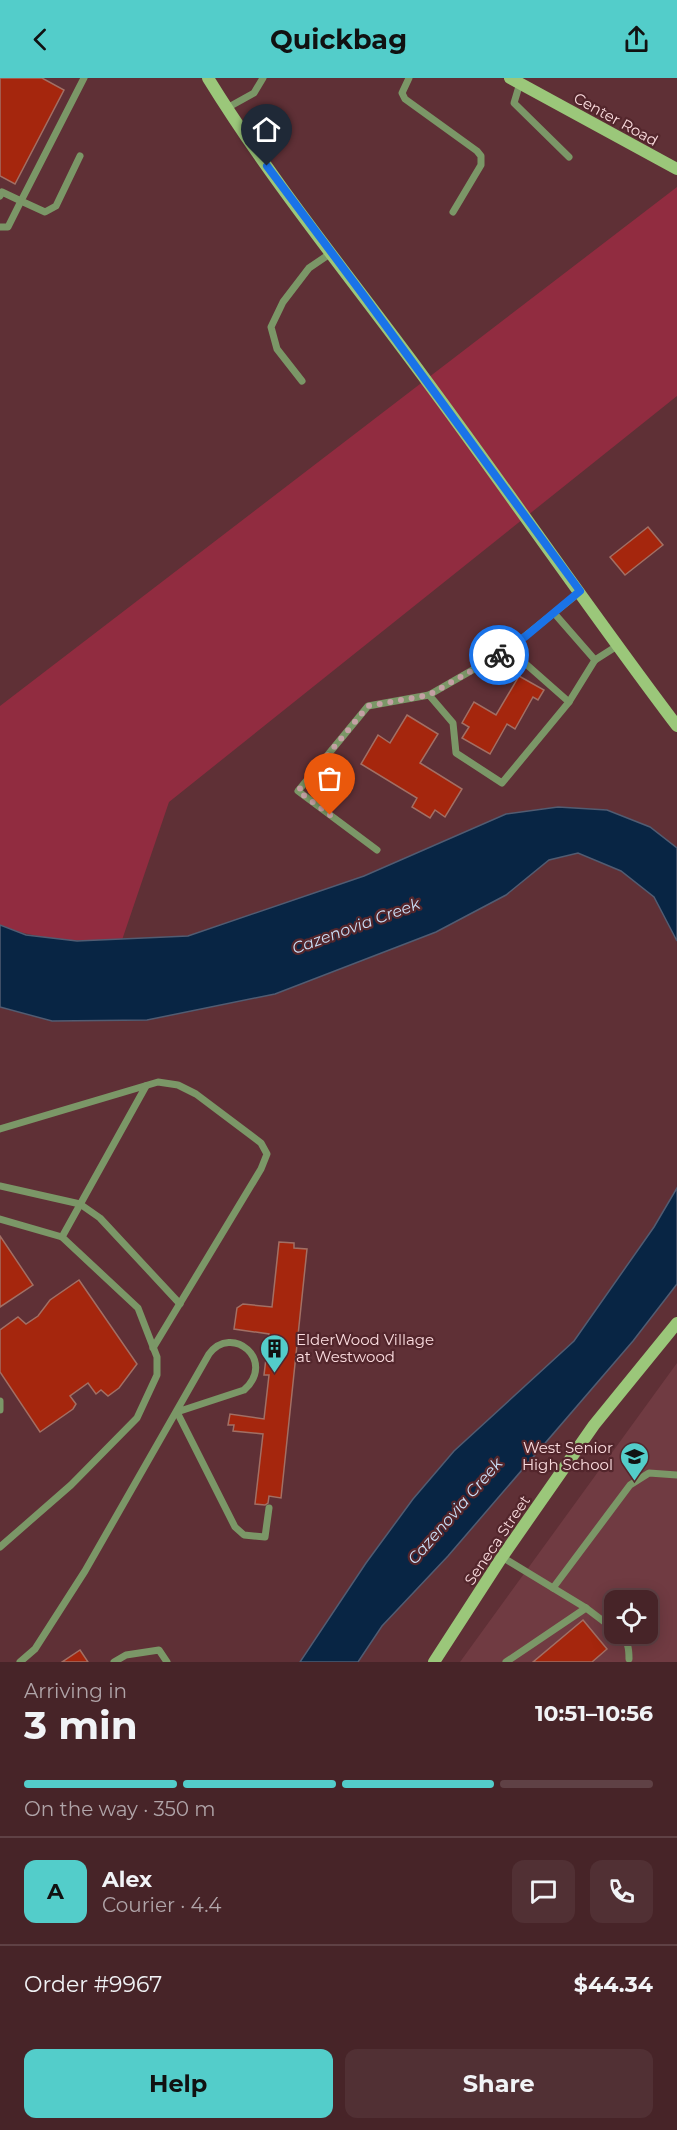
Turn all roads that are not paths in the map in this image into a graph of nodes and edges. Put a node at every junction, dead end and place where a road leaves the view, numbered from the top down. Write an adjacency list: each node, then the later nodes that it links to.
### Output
1 (84, 78): 11 (lane)
2 (207, 78): 6 (street)
3 (409, 78): 12 (lane)
4 (261, 79): 6 (lane)
5 (515, 81): 8 (lane); 9 (street, Center Road)
6 (227, 108): 14 (street)
7 (80, 156): 11 (lane)
8 (569, 157)
9 (677, 169)
10 (0, 196): 11 (lane)
11 (21, 201): 13 (lane)
12 (453, 212)
13 (0, 227)
14 (331, 253): 15 (lane); 16 (street)
15 (302, 381)
16 (580, 591): 17 (lane); 18 (street)
17 (554, 613): 19 (lane); 20 (lane)
18 (617, 646): 20 (lane); 23 (street)
19 (509, 649): 21 (lane); 22 (lane)
20 (595, 660): 22 (lane)
21 (429, 695): 22 (lane); 24 (lane)
22 (569, 702)
23 (677, 726)
24 (377, 850)
25 (146, 1086): 26 (lane); 28 (lane); 31 (lane)
26 (0, 1129)
27 (0, 1186): 28 (lane)
28 (80, 1204): 30 (lane); 31 (lane)
29 (0, 1220): 30 (lane)
30 (62, 1237): 33 (lane)
31 (180, 1304): 33 (lane)
32 (677, 1323): 40 (street, Seneca Street)
33 (153, 1347): 39 (lane)
34 (0, 1401): 35 (lane)
35 (0, 1410)
36 (177, 1412): 36 (lane); 38 (lane); 46 (lane)
37 (677, 1474): 41 (lane)
38 (269, 1508)
39 (0, 1547)
40 (502, 1557): 41 (lane); 49 (street, Seneca Street)
41 (552, 1588): 42 (lane)
42 (586, 1608): 43 (lane); 50 (lane)
43 (604, 1622)
44 (627, 1644): 45 (lane)
45 (629, 1659)
46 (20, 1662)
47 (114, 1662): 48 (lane)
48 (167, 1662)
49 (434, 1662)
50 (506, 1662)

